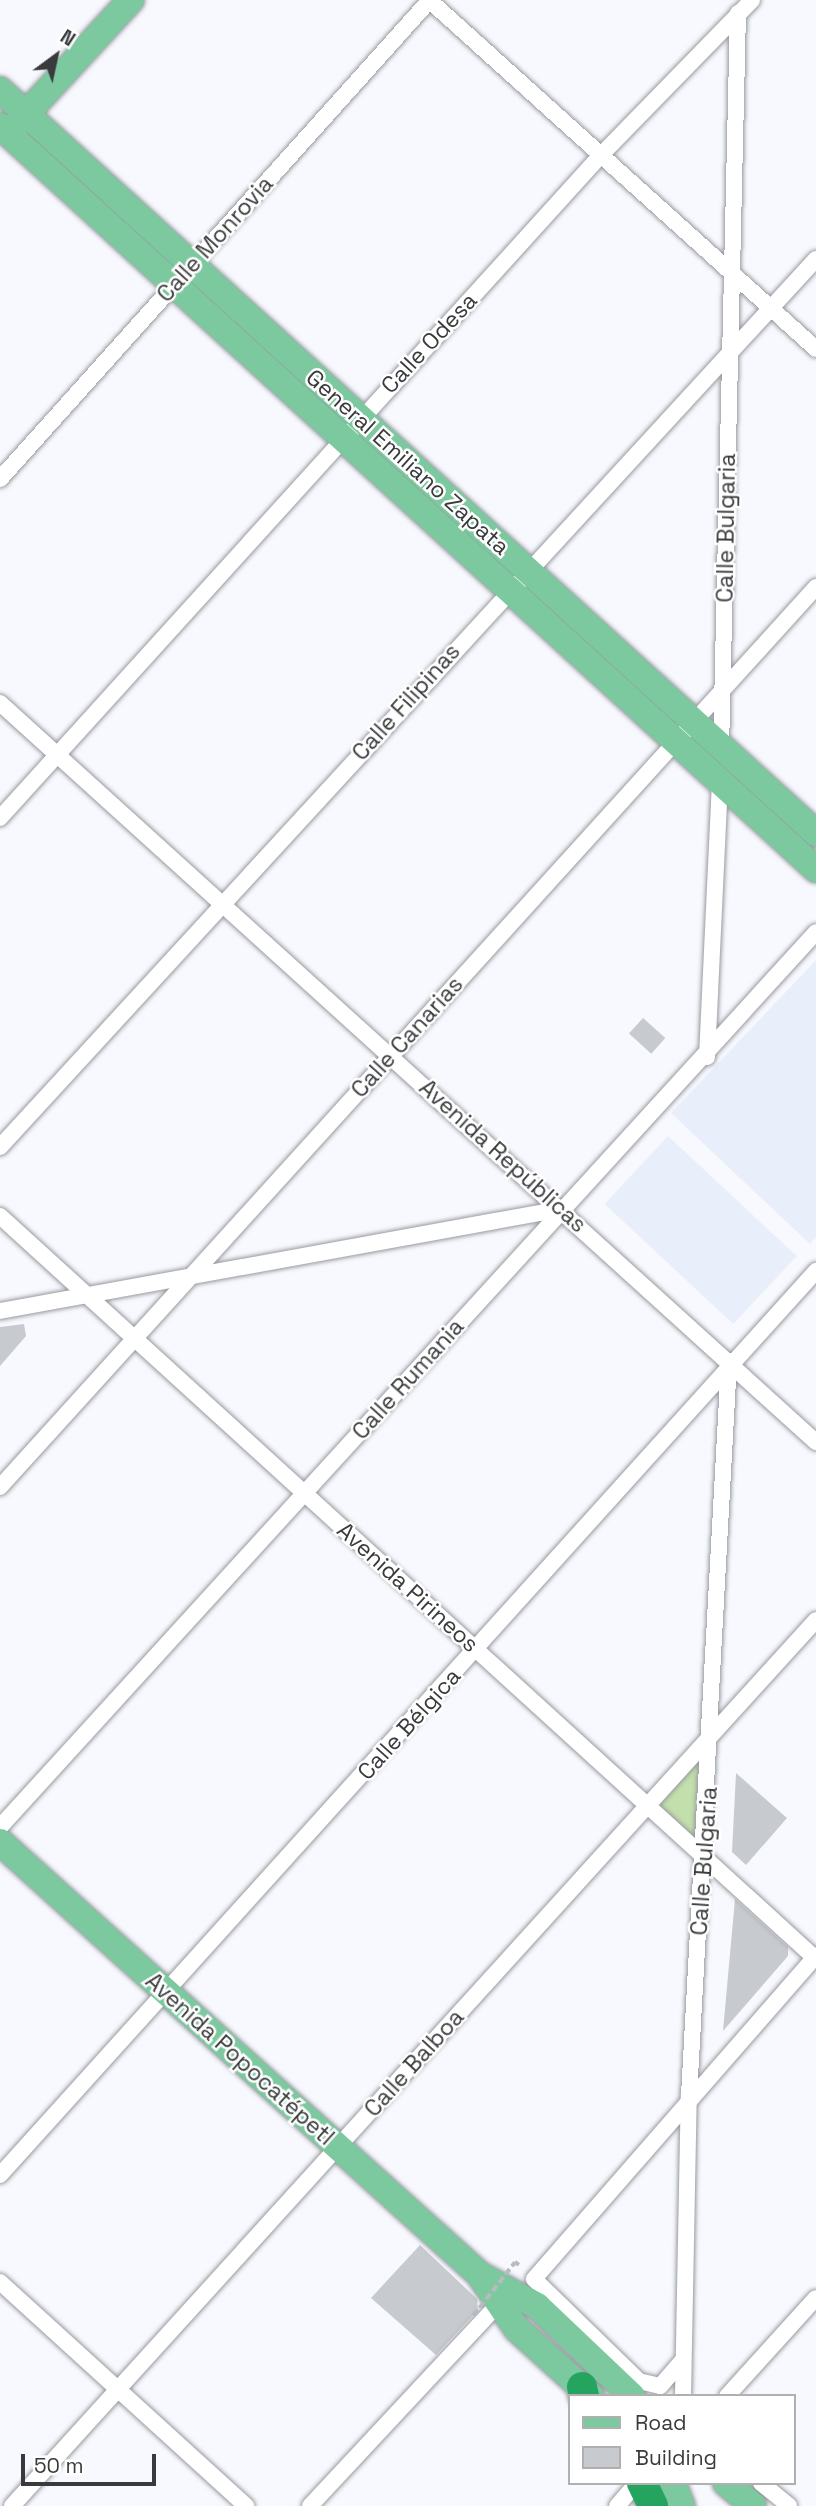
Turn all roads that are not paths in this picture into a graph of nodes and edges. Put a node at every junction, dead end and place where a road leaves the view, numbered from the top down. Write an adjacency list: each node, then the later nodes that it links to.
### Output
1 (131, 0): 6 (main road)
2 (430, 0): 8 (street); 11 (street, Calle Monrovia)
3 (752, 0): 4 (street, Calle Odesa)
4 (738, 8): 8 (street, Calle Odesa); 10 (street, Calle Bulgaria)
5 (0, 90): 6 (main road, General Emiliano Zapata)
6 (26, 114): 7 (main road); 11 (main road, General Emiliano Zapata)
7 (3, 134): 11 (main road, General Emiliano Zapata)
8 (601, 155): 10 (street); 15 (street, Calle Odesa)
9 (816, 259): 12 (street, Calle Filipinas)
10 (730, 271): 12 (street); 14 (street, Calle Bulgaria)
11 (182, 275): 15 (main road, General Emiliano Zapata); 16 (main road, General Emiliano Zapata); 17 (street, Calle Monrovia)
12 (772, 309): 13 (street); 14 (street, Calle Filipinas)
13 (816, 348)
14 (729, 352): 18 (street, Calle Filipinas); 21 (street, Calle Bulgaria)
15 (360, 419): 16 (street, Calle Odesa); 18 (main road, General Emiliano Zapata)
16 (342, 438): 20 (main road, General Emiliano Zapata); 26 (street, Calle Odesa)
17 (0, 479)
18 (526, 569): 20 (street, Calle Filipinas); 23 (main road, General Emiliano Zapata)
19 (816, 587): 21 (street, Calle Canarias)
20 (509, 589): 24 (main road, General Emiliano Zapata); 31 (street, Calle Filipinas)
21 (722, 691): 23 (street, Calle Canarias); 25 (street, Calle Bulgaria)
22 (0, 703): 26 (street, Avenida Repúblicas)
23 (694, 720): 24 (street, Calle Canarias); 25 (main road, General Emiliano Zapata)
24 (675, 740): 27 (main road, General Emiliano Zapata); 33 (street, Calle Canarias)
25 (721, 745): 27 (street, Calle Bulgaria); 29 (main road, General Emiliano Zapata)
26 (57, 755): 28 (street, Calle Odesa); 31 (street, Avenida Repúblicas)
27 (720, 781): 30 (main road, General Emiliano Zapata); 34 (street, Calle Bulgaria)
28 (0, 818)
29 (816, 833)
30 (816, 869)
31 (222, 904): 33 (street, Avenida Repúblicas); 35 (street, Calle Filipinas)
32 (816, 932): 34 (street, Calle Rumania)
33 (391, 1054): 36 (street, Avenida Repúblicas); 39 (street, Calle Canarias)
34 (707, 1057): 36 (street, Calle Rumania)
35 (0, 1147)
36 (561, 1209): 39 (street); 43 (street, Avenida Repúblicas); 46 (street, Calle Rumania)
37 (0, 1216): 40 (street, Avenida Pirineos)
38 (816, 1271): 43 (street, Calle Bélgica)
39 (192, 1277): 40 (street); 42 (street, Calle Canarias)
40 (87, 1296): 41 (street); 42 (street, Avenida Pirineos)
41 (0, 1311)
42 (135, 1339): 45 (street, Calle Canarias); 46 (street, Avenida Pirineos)
43 (729, 1362): 44 (street, Avenida Repúblicas); 48 (street, Calle Bélgica); 49 (street, Calle Bulgaria)
44 (816, 1441)
45 (0, 1487)
46 (305, 1494): 48 (street, Avenida Pirineos); 51 (street, Calle Rumania)
47 (816, 1620): 49 (street, Calle Balboa)
48 (477, 1649): 50 (street, Avenida Pirineos); 55 (street, Calle Bélgica)
49 (713, 1732): 50 (street, Calle Balboa); 53 (street, Calle Bulgaria)
50 (648, 1805): 53 (street, Avenida Pirineos); 57 (street, Calle Balboa)
51 (0, 1827)
52 (0, 1842): 55 (main road, Avenida Popocatépetl)
53 (705, 1858): 54 (street, Avenida Pirineos); 56 (street, Calle Bulgaria)
54 (815, 1957): 56 (street)
55 (166, 1992): 57 (main road, Avenida Popocatépetl); 58 (street, Calle Bélgica)
56 (689, 2096): 62 (street, Calle Bulgaria); 62 (street)
57 (337, 2148): 61 (main road, Avenida Popocatépetl); 63 (street, Calle Balboa)
58 (0, 2175)
59 (0, 2282): 63 (street)
60 (816, 2298): 67 (street)
61 (504, 2299): 64 (main road, Avenida Popocatépetl); 65 (main road); 75 (street)
62 (682, 2361): 66 (street, Calle Bulgaria)
63 (118, 2389): 73 (street, Calle Balboa); 74 (street)
64 (586, 2393)
65 (630, 2394)
66 (684, 2394)
67 (729, 2394)
68 (635, 2485): 76 (street)
69 (643, 2485): 77 (highway)
70 (674, 2485): 78 (main road)
71 (728, 2485): 79 (main road)
72 (763, 2485): 80 (street)
73 (12, 2506)
74 (246, 2506)
75 (310, 2506)
76 (617, 2506)
77 (653, 2506)
78 (682, 2506)
79 (753, 2506)
80 (789, 2506)

